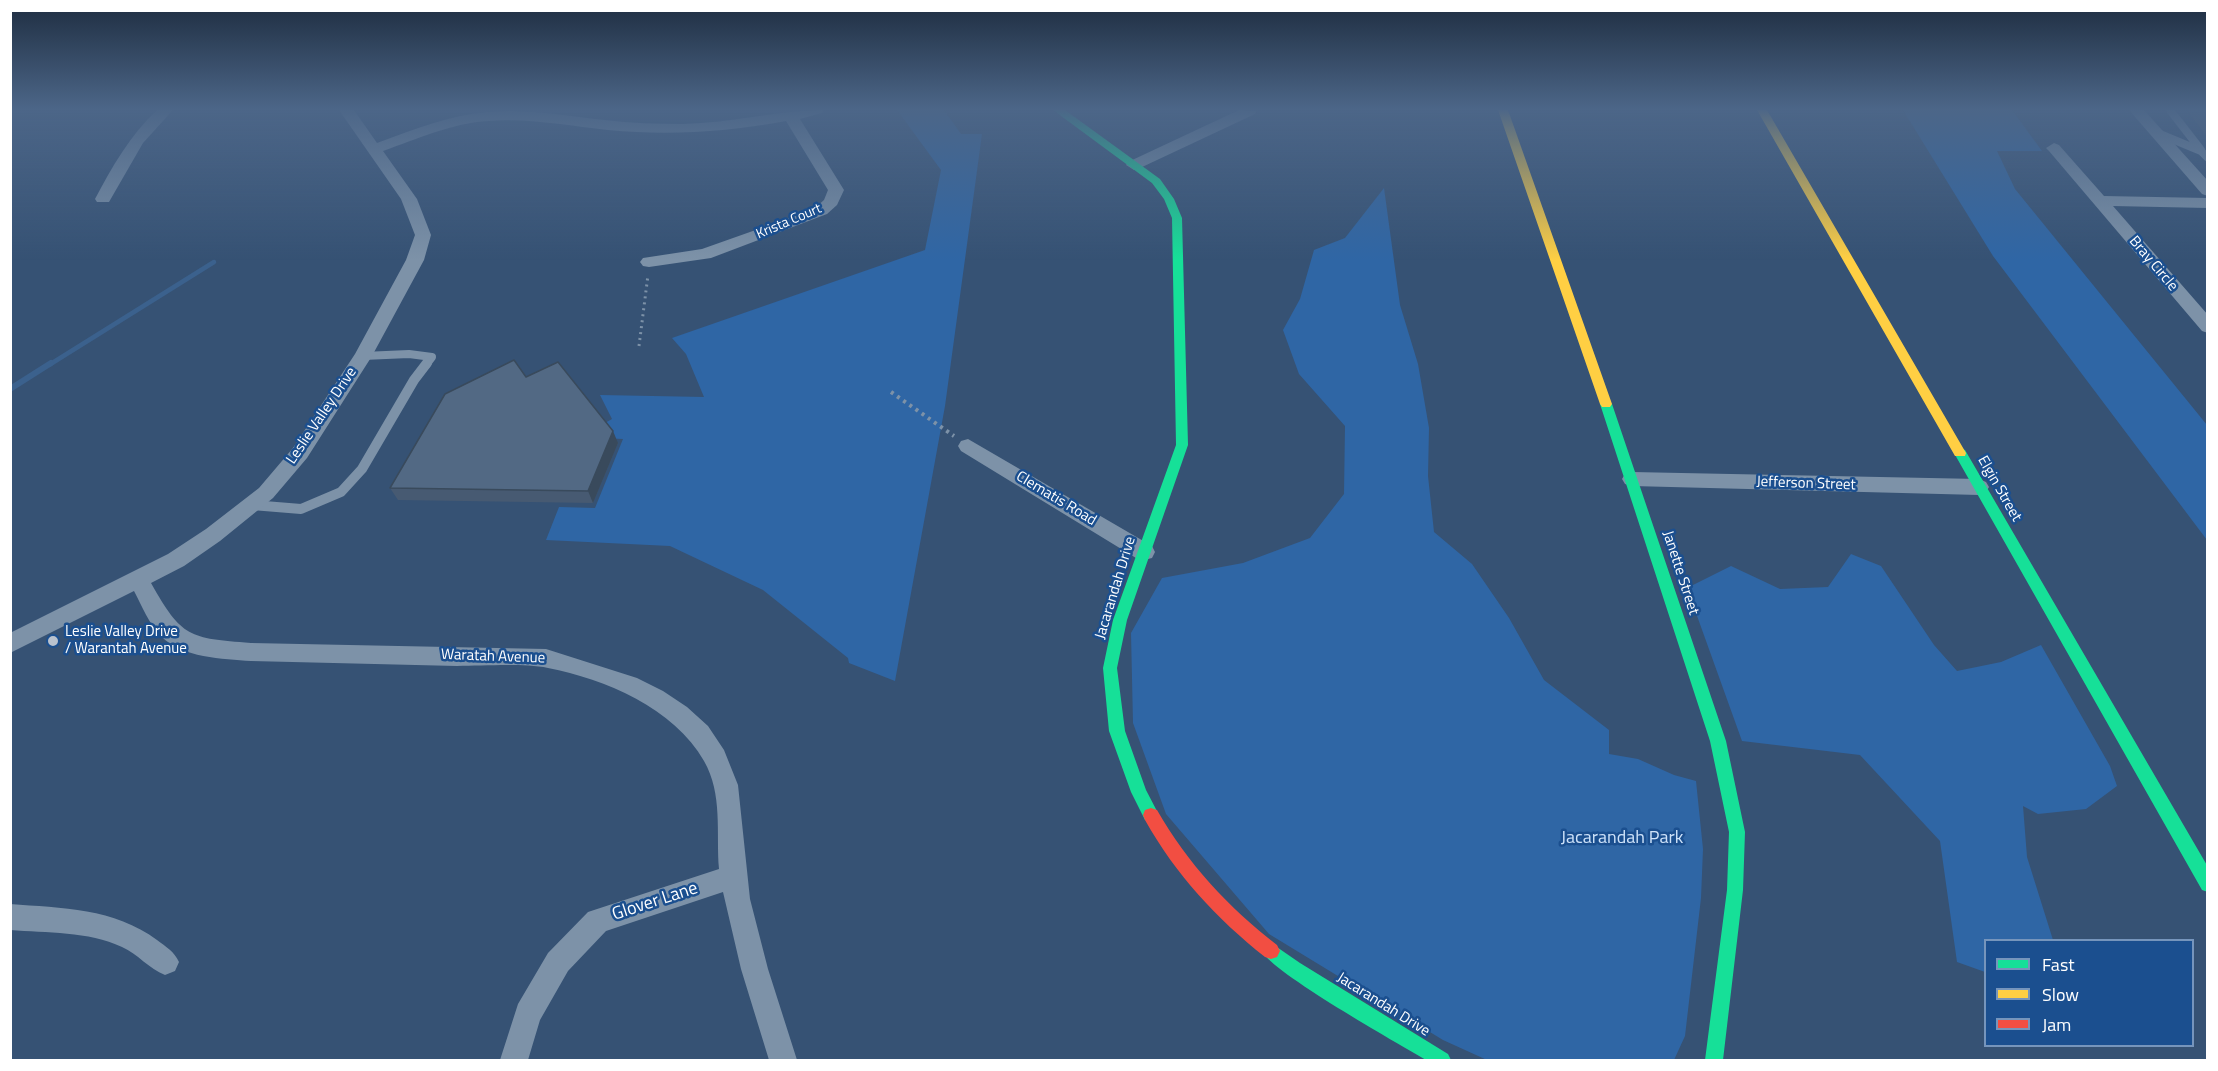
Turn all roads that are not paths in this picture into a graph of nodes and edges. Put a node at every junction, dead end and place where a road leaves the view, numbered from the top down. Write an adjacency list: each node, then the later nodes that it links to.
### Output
1 (124, 160): 12 (street)
2 (382, 160): 17 (street, Leslie Valley Drive)
3 (817, 160): 15 (street, Krista Court)
4 (1127, 160): 10 (street, Jacarandah Drive)
5 (1145, 160): 10 (street)
6 (1520, 160): 19 (street, Janette Street)
7 (1791, 160): 20 (street, Elgin Street)
8 (2064, 160): 13 (street, Bray Circle)
9 (2180, 160): 11 (street)
10 (1134, 165): 22 (street, Jacarandah Drive)
11 (2208, 191)
12 (103, 199)
13 (2100, 201): 14 (street); 16 (street, Bray Circle)
14 (2208, 202)
15 (649, 262)
16 (2208, 327)
17 (363, 356): 21 (street, Leslie Valley Drive); 21 (lane)
18 (968, 446): 22 (street, Clematis Road)
19 (1632, 479): 20 (street, Jefferson Street); 32 (street, Janette Street)
20 (1979, 487): 26 (street, Elgin Street)
21 (251, 505): 23 (street, Leslie Valley Drive)
22 (1144, 552): 31 (street, Jacarandah Drive)
23 (138, 579): 24 (street, Leslie Valley Drive); 25 (street, Waratah Avenue)
24 (10, 644)
25 (733, 877): 29 (street, Glover Lane); 30 (street, Waratah Avenue)
26 (2208, 884)
27 (10, 917): 28 (street)
28 (165, 962)
29 (514, 1060)
30 (783, 1060)
31 (1442, 1060)
32 (1714, 1060)

